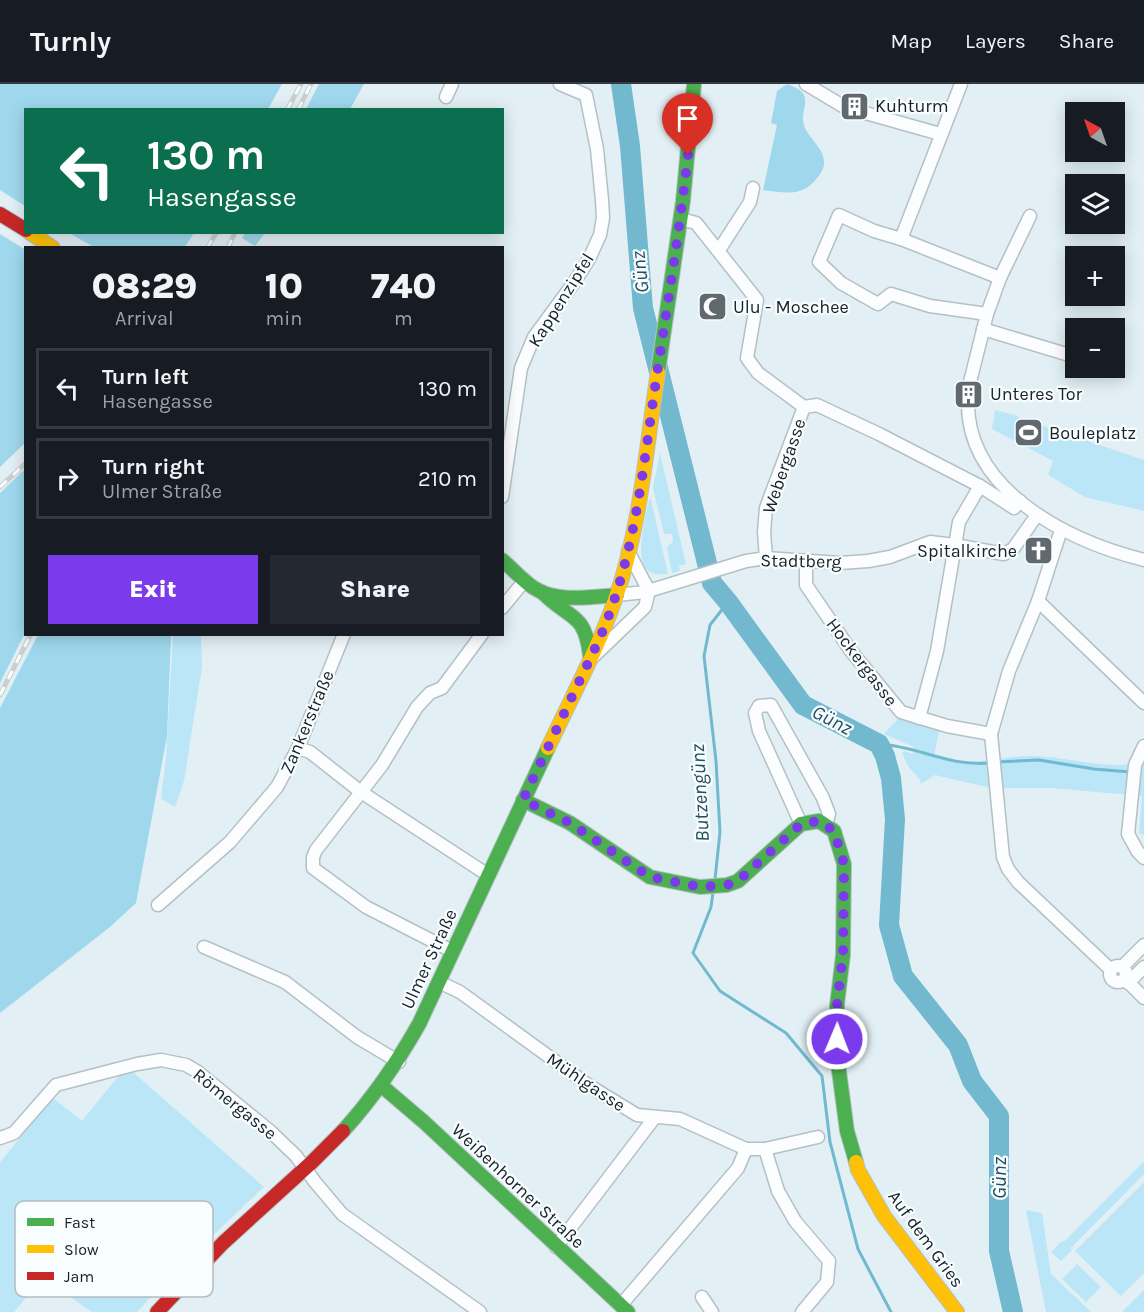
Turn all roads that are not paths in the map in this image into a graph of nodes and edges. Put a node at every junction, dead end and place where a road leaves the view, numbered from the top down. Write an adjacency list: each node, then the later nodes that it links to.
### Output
1 (452, 84): 6 (street)
2 (560, 84): 26 (street, Kappenzipfel)
3 (694, 84): 13 (main road, Ulmer Straße)
4 (806, 84): 7 (street)
5 (961, 84): 9 (street)
6 (446, 97)
7 (846, 108)
8 (862, 112): 9 (street)
9 (940, 134): 16 (street)
10 (753, 188): 18 (street)
11 (0, 214): 14 (main road)
12 (1030, 216): 19 (street)
13 (681, 219): 18 (street, Webergasse); 32 (main road, Ulmer Straße)
14 (24, 229)
15 (32, 234): 17 (main road)
16 (901, 239): 19 (street); 20 (street)
17 (50, 246)
18 (719, 250): 25 (street, Webergasse)
19 (1000, 278): 20 (street)
20 (987, 314): 21 (street)
21 (983, 329): 22 (street); 23 (street)
22 (1065, 354)
23 (970, 384)
24 (968, 399): 28 (street)
25 (804, 407): 27 (street); 33 (street, Webergasse)
26 (504, 483)
27 (980, 486): 28 (street); 31 (street)
28 (1020, 501): 29 (street)
29 (1037, 515): 30 (street); 31 (street, Stadtberg)
30 (1061, 530): 34 (street); 41 (street)
31 (955, 545): 35 (street, Stadtberg); 47 (street)
32 (628, 551): 38 (street); 40 (main road, Ulmer Straße)
33 (766, 558): 35 (street, Stadtberg); 38 (street, Stadtberg)
34 (1144, 560)
35 (806, 561): 47 (street, Hockergasse)
36 (504, 562): 37 (main road)
37 (525, 580): 39 (main road); 42 (street)
38 (649, 591): 40 (street, Stadtberg); 45 (street)
39 (541, 592): 40 (main road); 45 (main road)
40 (617, 595): 45 (main road, Ulmer Straße)
41 (1038, 601): 46 (street); 48 (street)
42 (504, 606)
43 (343, 636): 50 (street, Zankerstraße)
44 (480, 636): 51 (street)
45 (590, 660): 52 (main road, Ulmer Straße)
46 (1144, 703)
47 (919, 717): 48 (street, Hockergasse)
48 (991, 734): 62 (street)
49 (1144, 746): 55 (street)
50 (298, 748): 51 (street); 57 (street, Zankerstraße)
51 (361, 792): 56 (street); 60 (street)
52 (523, 800): 53 (main road); 56 (main road, Ulmer Straße)
53 (801, 824): 54 (main road); 54 (street, Auf dem Gries)
54 (826, 825): 82 (main road, Auf dem Gries)
55 (1142, 852)
56 (488, 875): 60 (main road, Ulmer Straße)
57 (158, 905)
58 (1144, 945): 62 (street)
59 (204, 947): 65 (street)
60 (452, 951): 63 (main road, Ulmer Straße)
61 (1144, 967): 62 (street)
62 (1122, 975): 64 (street)
63 (439, 982): 65 (main road, Ulmer Straße); 67 (street, Mühlgasse)
64 (1144, 998)
65 (399, 1062): 66 (main road, Ulmer Straße)
66 (382, 1087): 72 (main road, Ulmer Straße); 73 (main road, Weißenhorner Straße)
67 (655, 1117): 70 (street, Mühlgasse); 73 (street)
68 (818, 1137): 71 (street, Mühlgasse)
69 (0, 1138): 72 (street, Römergasse)
70 (746, 1149): 71 (street, Mühlgasse); 77 (street)
71 (765, 1149): 81 (street)
72 (305, 1169): 74 (main road, Ulmer Straße); 79 (street, Römergasse)
73 (556, 1247): 77 (main road, Weißenhorner Straße)
74 (213, 1254)
75 (171, 1297): 78 (main road, Ulmer Straße)
76 (702, 1297): 80 (street)
77 (625, 1308)
78 (157, 1312)
79 (480, 1312)
80 (712, 1312)
81 (802, 1312)
82 (957, 1312)

